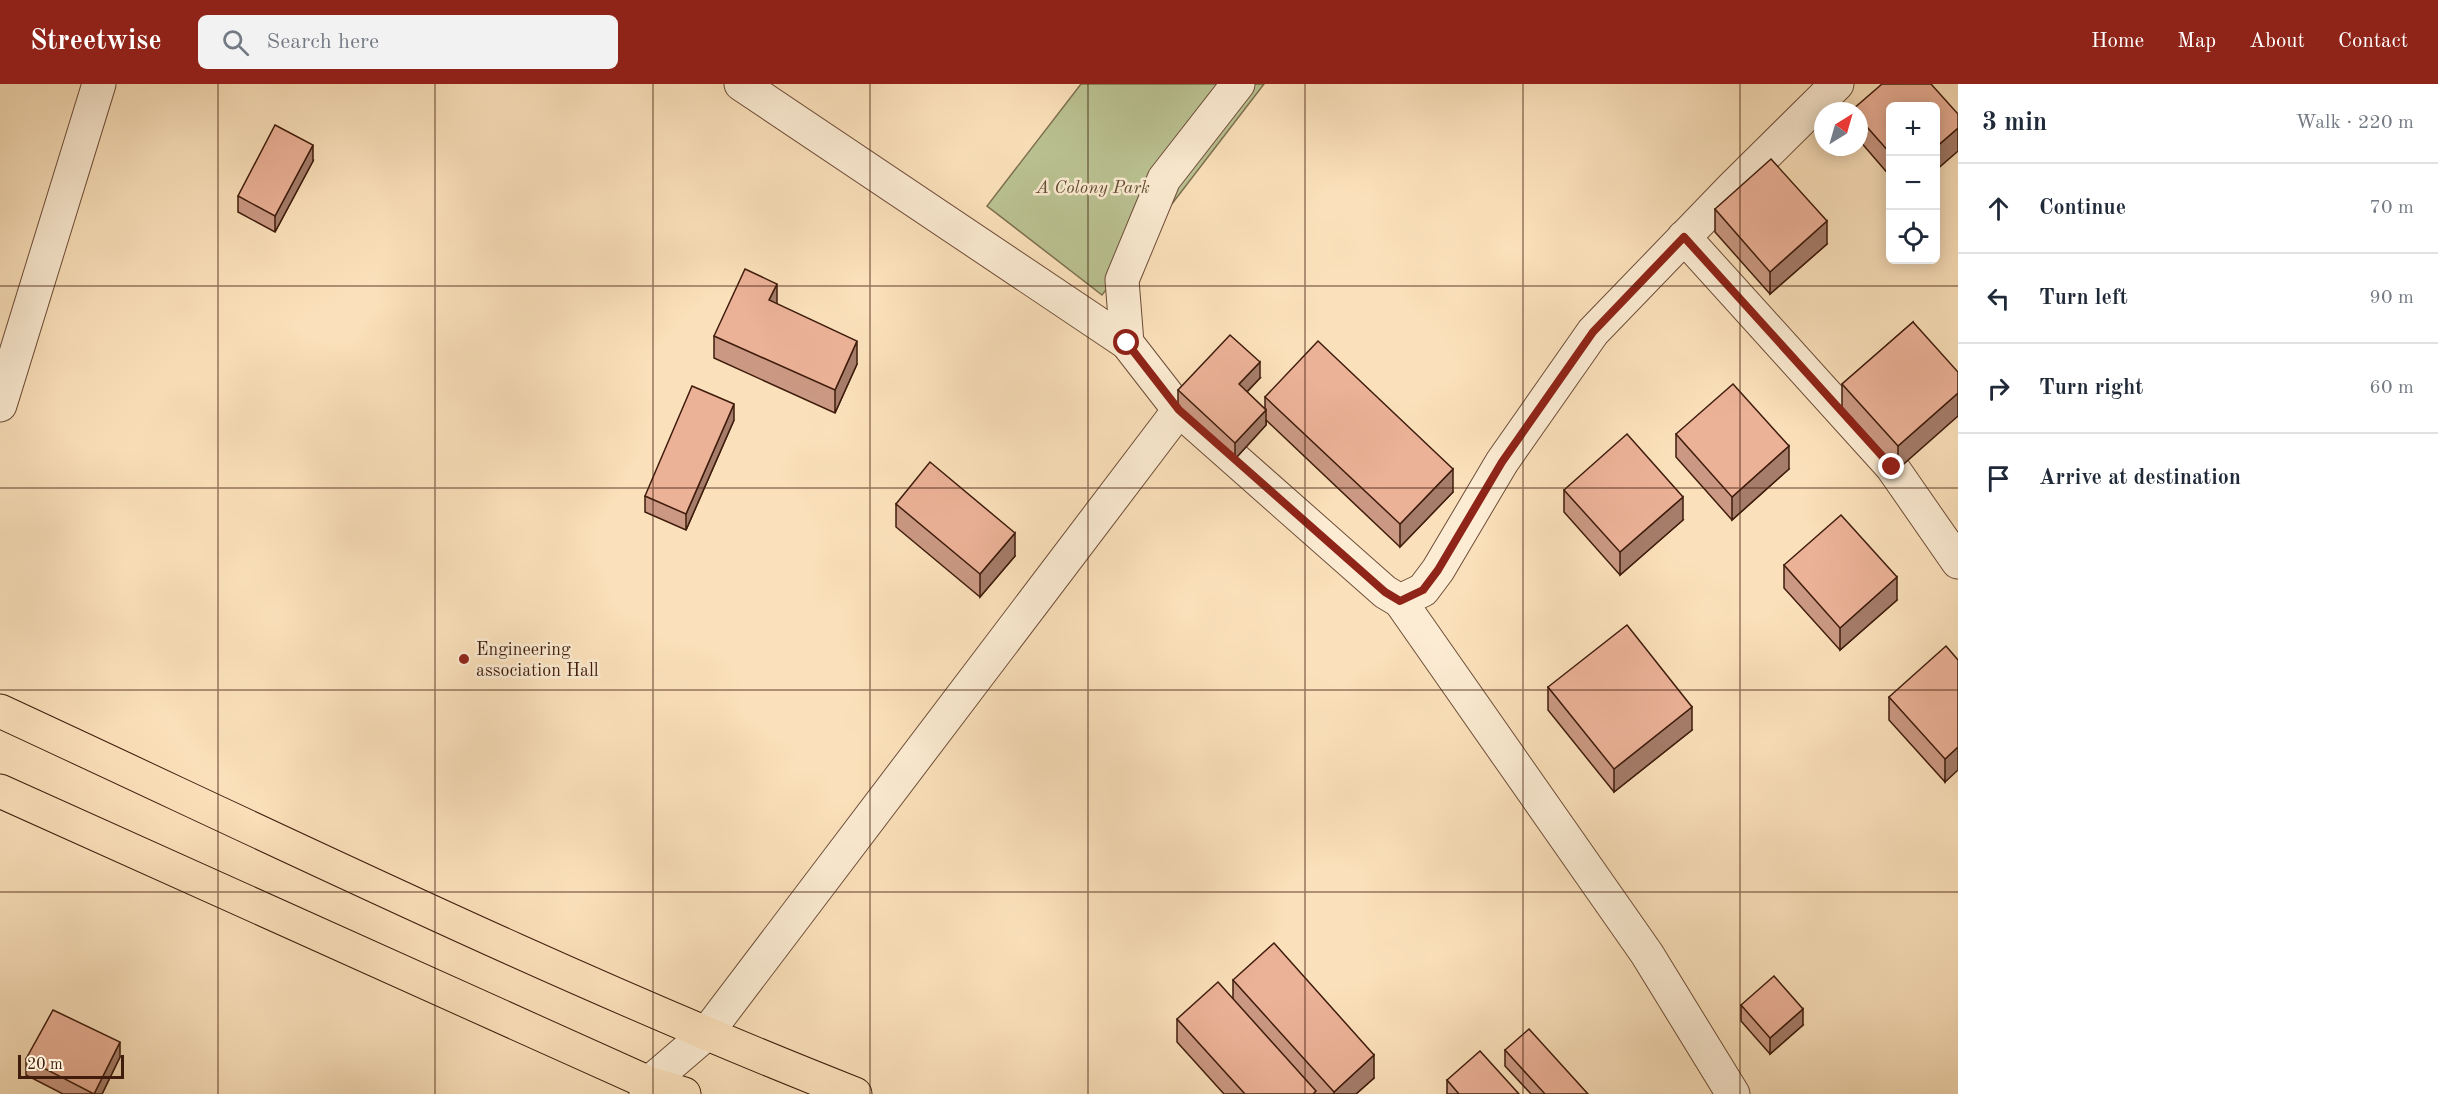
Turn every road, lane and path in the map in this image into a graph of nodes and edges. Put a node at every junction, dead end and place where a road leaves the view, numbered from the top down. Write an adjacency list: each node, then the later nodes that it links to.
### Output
1 (99, 84): 7 (street)
2 (741, 84): 6 (street)
3 (1238, 84): 6 (street)
4 (1837, 84): 5 (street)
5 (1684, 237): 9 (street); 10 (street)
6 (1127, 343): 8 (street)
7 (0, 405)
8 (1179, 410): 10 (street); 13 (street)
9 (1958, 562)
10 (1400, 601): 17 (street)
11 (0, 711): 13 (highway)
12 (0, 791): 14 (highway)
13 (706, 1034): 14 (street); 16 (highway)
14 (647, 1089): 15 (highway)
15 (684, 1094)
16 (855, 1094)
17 (1733, 1094)

